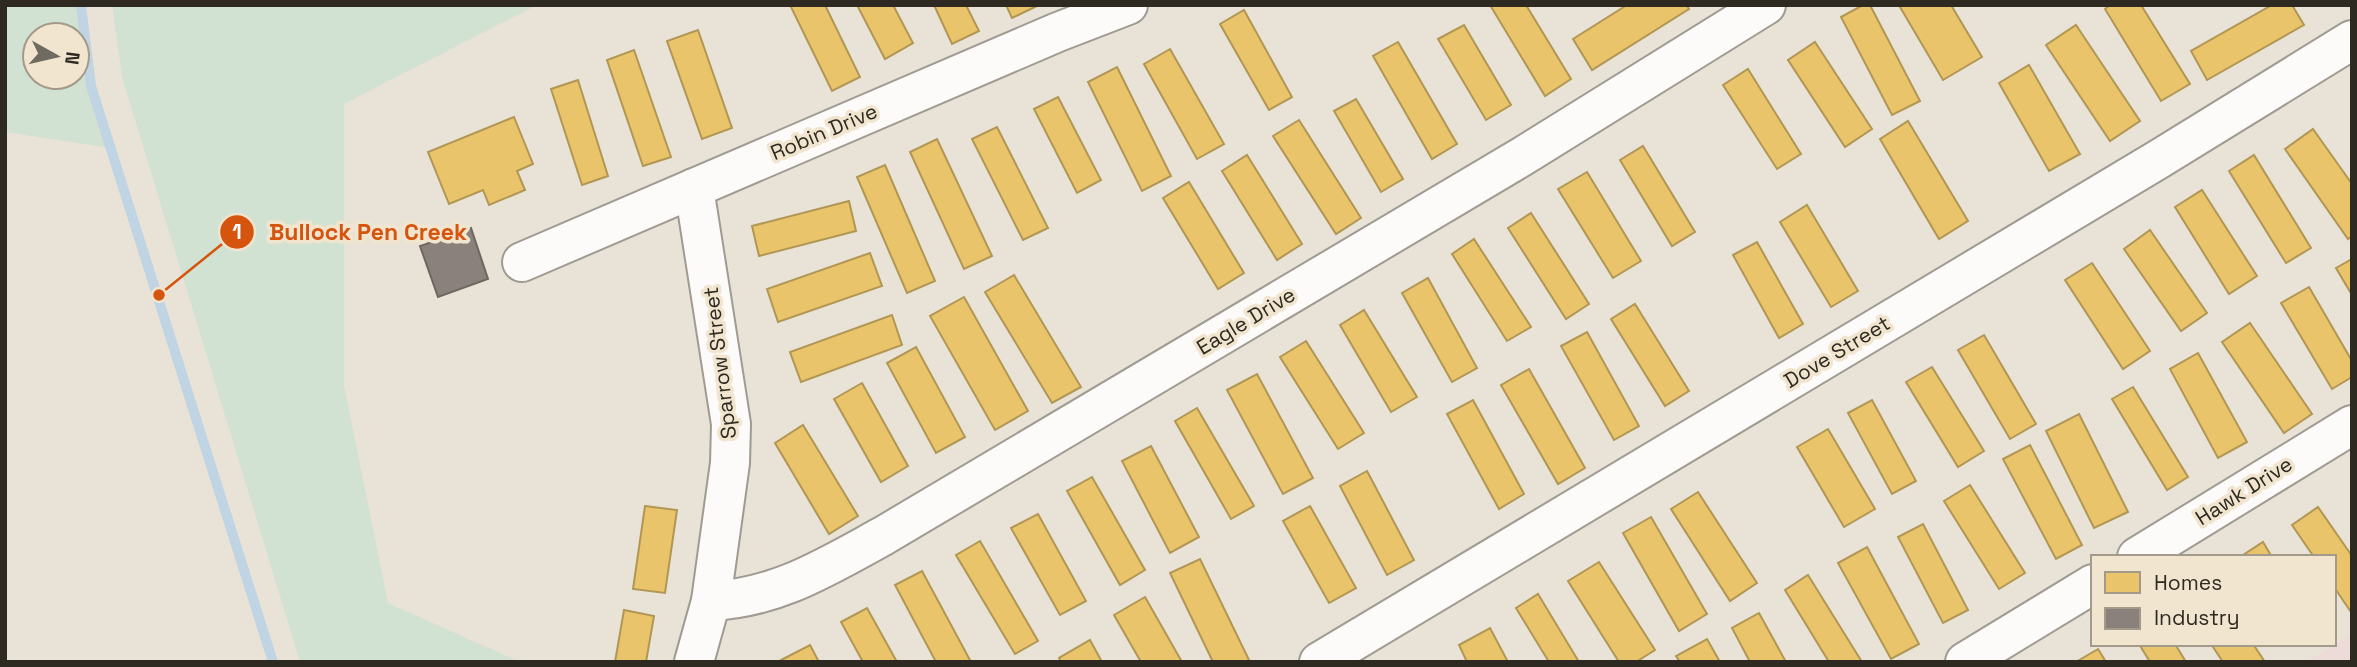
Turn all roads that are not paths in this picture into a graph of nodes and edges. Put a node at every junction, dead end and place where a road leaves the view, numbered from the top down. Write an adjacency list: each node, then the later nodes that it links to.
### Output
1 (1128, 5): 4 (street, Robin Drive)
2 (1766, 5): 9 (street, Eagle Drive)
3 (2352, 40): 11 (street, Dove Street)
4 (694, 188): 5 (street, Robin Drive); 9 (street, Sparrow Street)
5 (522, 262)
6 (2352, 425): 7 (street, Hawk Drive)
7 (2140, 555)
8 (2091, 585): 12 (street)
9 (711, 601): 10 (street, Sparrow Street)
10 (694, 662)
11 (1319, 662)
12 (1965, 662)

